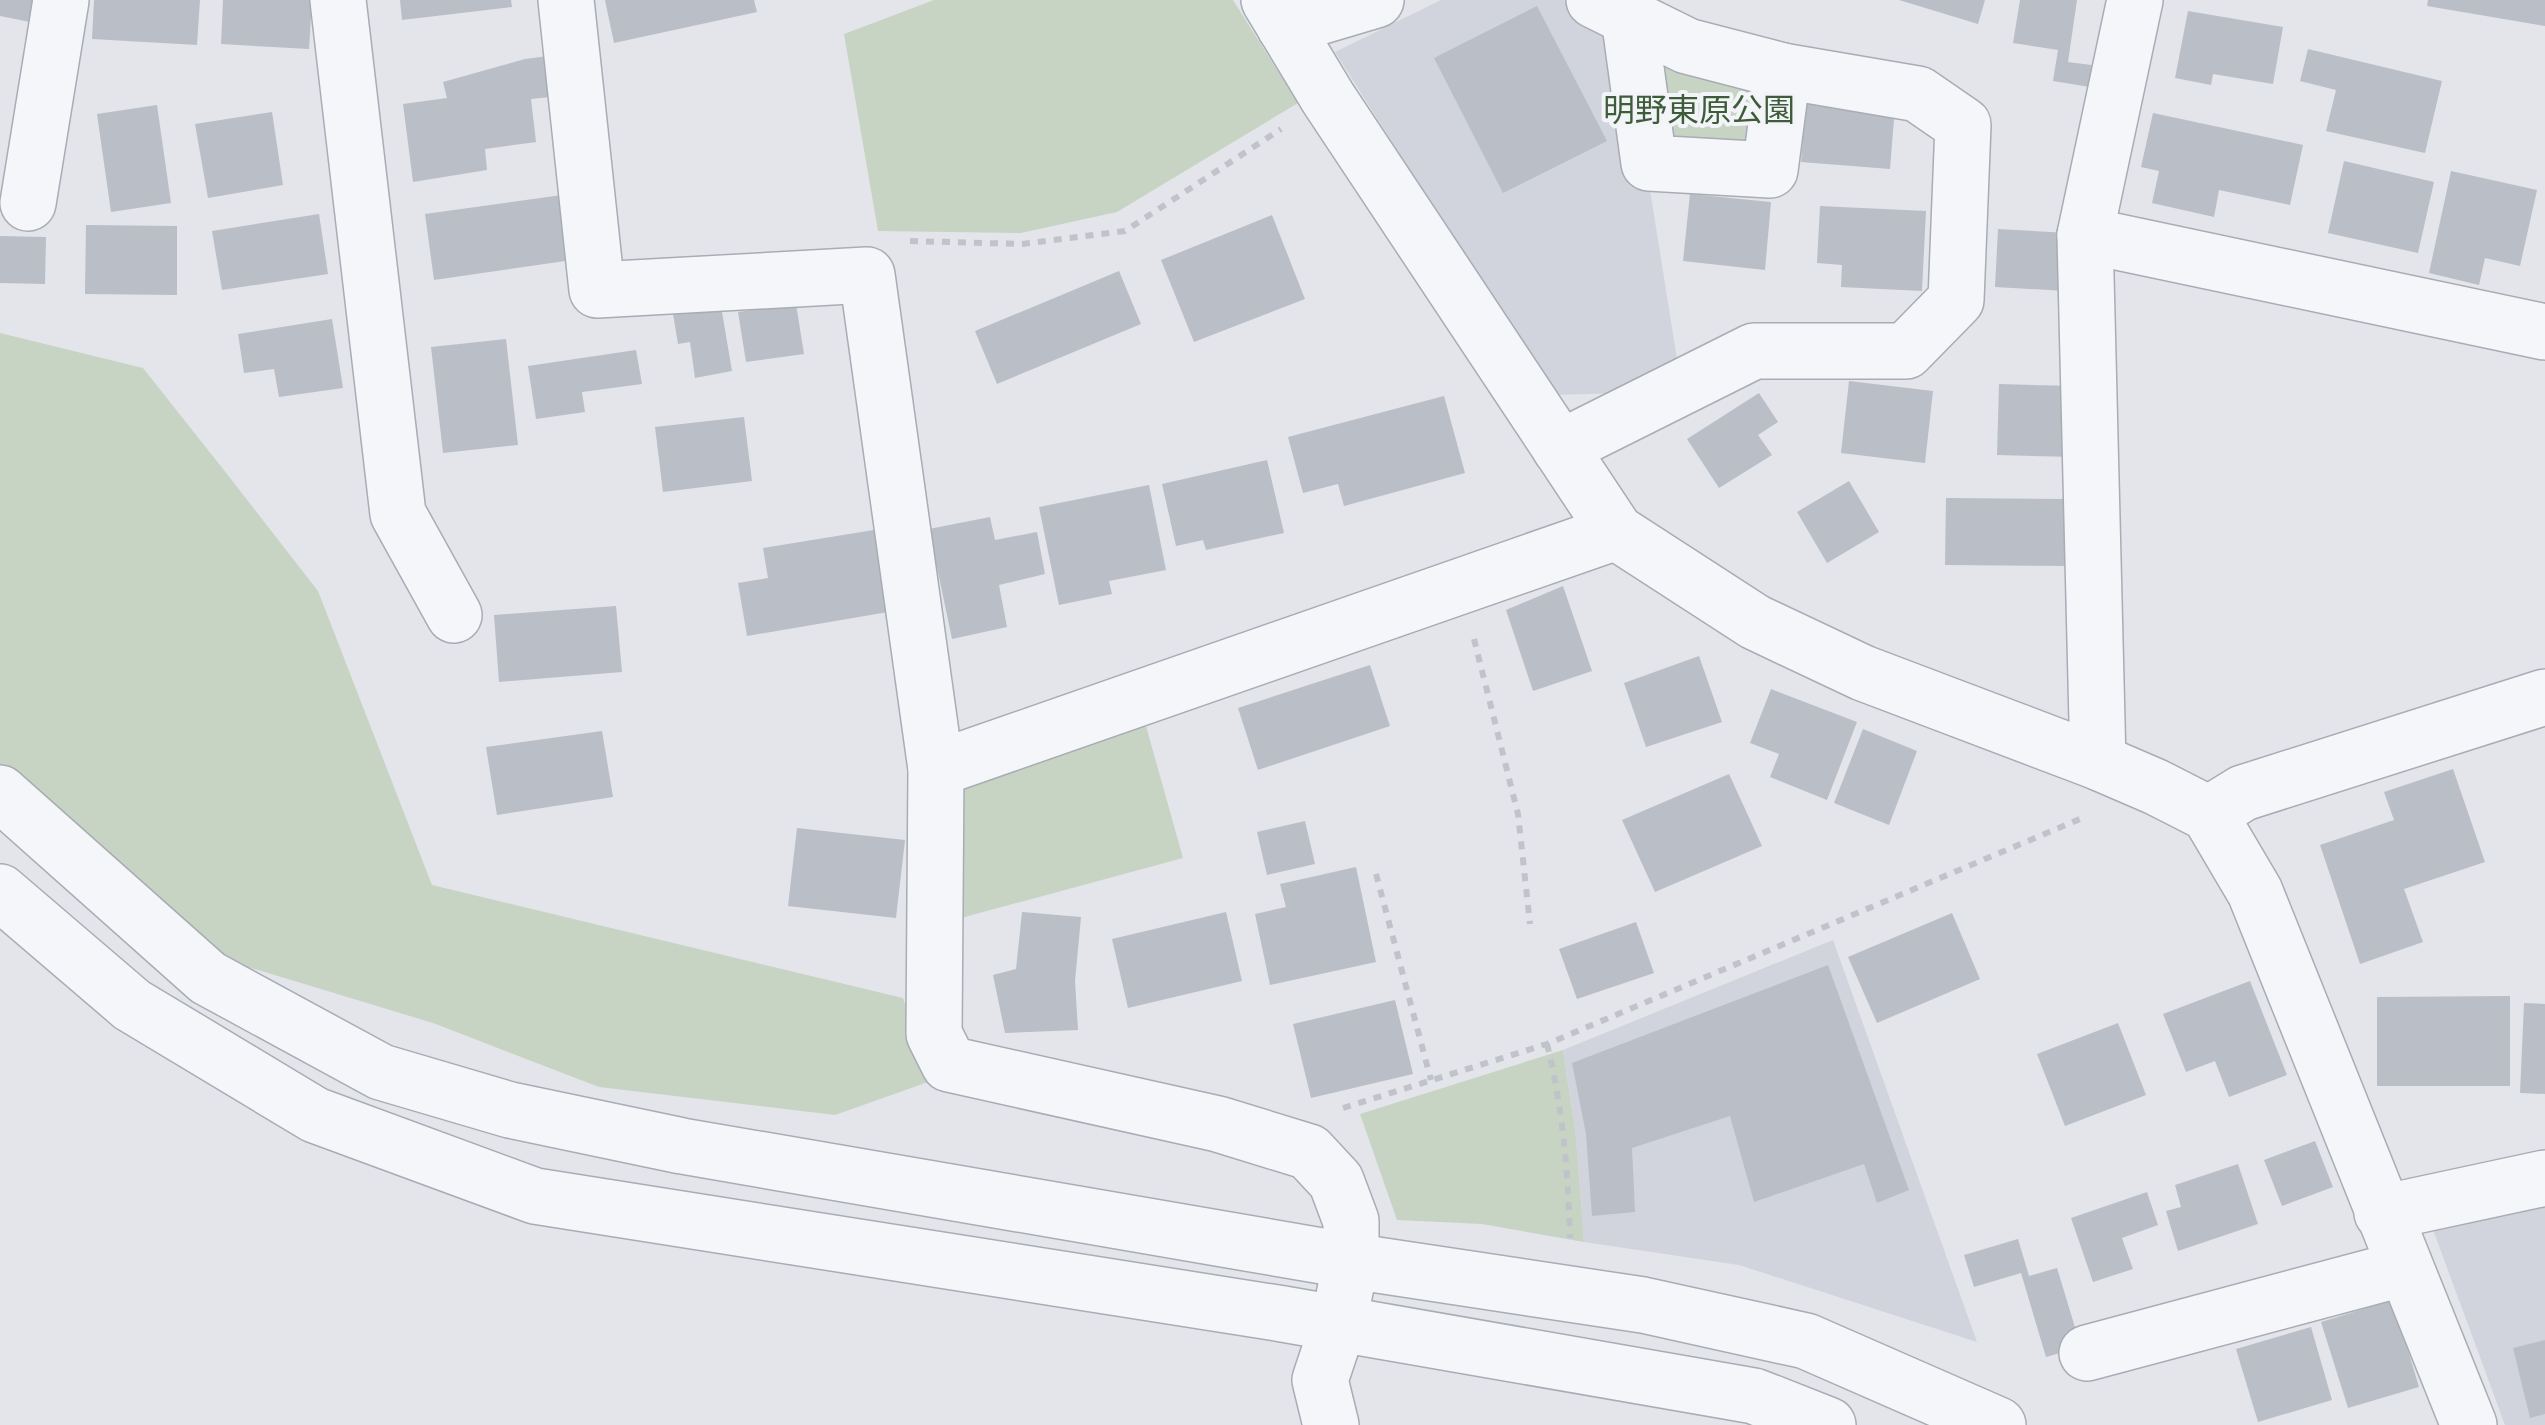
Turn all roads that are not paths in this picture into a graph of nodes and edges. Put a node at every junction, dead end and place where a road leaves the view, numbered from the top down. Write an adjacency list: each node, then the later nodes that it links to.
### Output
1 (61, 0): 9 (street)
2 (338, 0): 14 (street)
3 (566, 0): 17 (street)
4 (1376, 0): 7 (street)
5 (2135, 0): 10 (street)
6 (1612, 9): 8 (street); 8 (street)
7 (1277, 14): 12 (street)
8 (1783, 71): 12 (street)
9 (28, 202)
10 (2085, 236): 11 (street); 16 (street)
11 (2545, 332)
12 (1560, 448): 13 (street)
13 (1616, 532): 16 (street); 17 (street)
14 (454, 615)
15 (2545, 697): 19 (street)
16 (2098, 762): 19 (street)
17 (936, 768): 23 (street)
18 (0, 793): 23 (street)
19 (2209, 814): 22 (street)
20 (0, 892): 25 (street)
21 (2545, 1178): 22 (street)
22 (2382, 1213): 24 (street)
23 (1351, 1262): 25 (street); 29 (street)
24 (2405, 1268): 26 (street); 30 (street)
25 (1338, 1326): 27 (street); 28 (street)
26 (2087, 1353)
27 (1331, 1425)
28 (1828, 1425)
29 (1998, 1425)
30 (2469, 1425)

